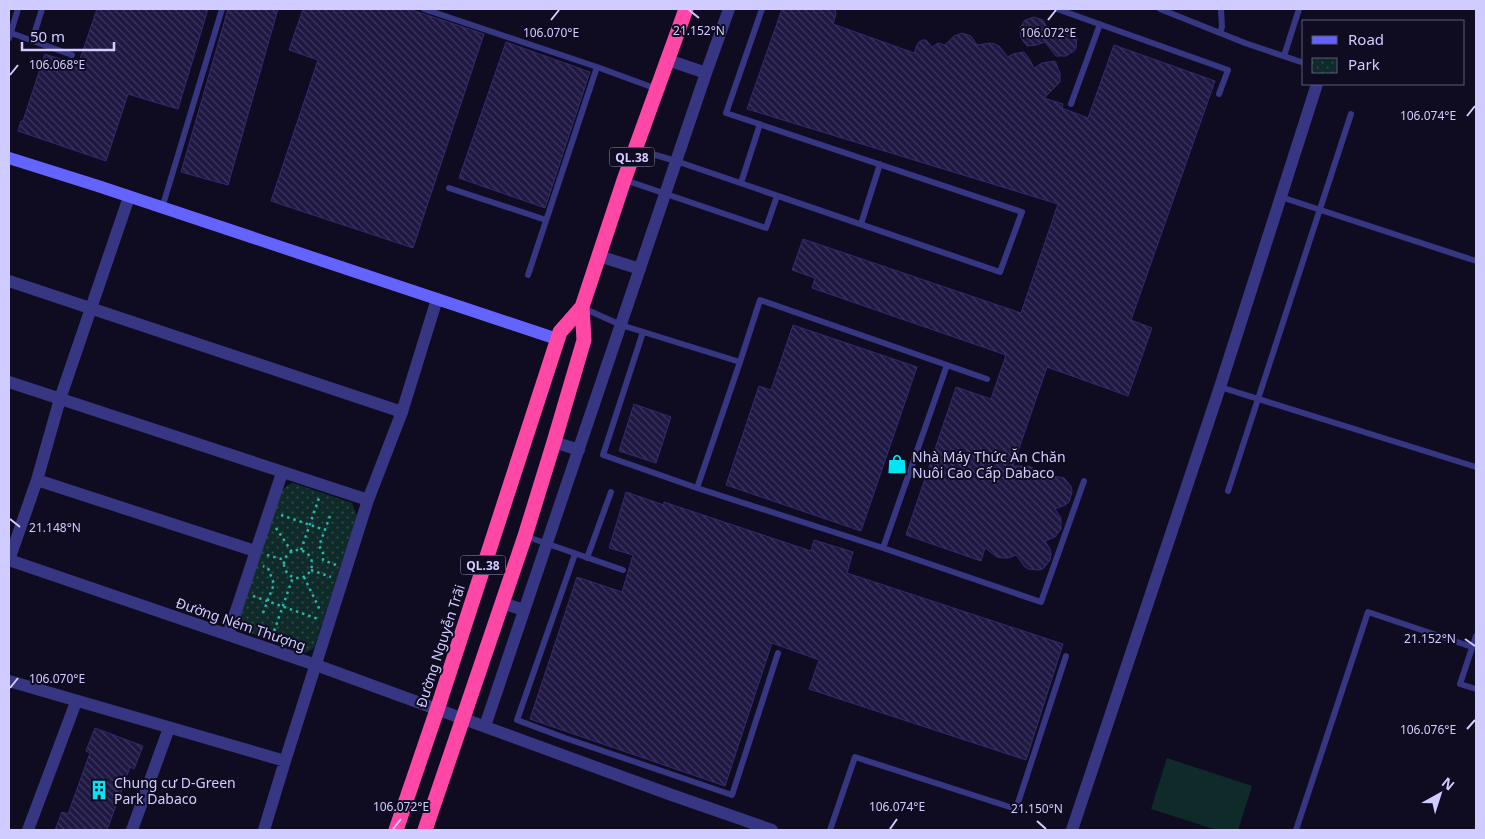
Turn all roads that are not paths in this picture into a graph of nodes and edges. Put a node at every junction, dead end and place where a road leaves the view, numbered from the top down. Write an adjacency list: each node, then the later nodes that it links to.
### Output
1 (18, 9): 14 (lane)
2 (42, 9): 15 (lane)
3 (222, 9): 39 (lane)
4 (424, 9): 20 (lane)
5 (686, 9): 18 (highway, Đường Nguyễn Trãi / QL.38)
6 (729, 9): 21 (street)
7 (762, 9): 27 (lane)
8 (1057, 9): 12 (lane)
9 (1160, 9): 13 (lane)
10 (1220, 9): 13 (lane)
11 (1299, 9): 17 (lane)
12 (1100, 24): 24 (lane); 25 (lane)
13 (1220, 32): 17 (lane)
14 (10, 36): 15 (lane)
15 (32, 40): 16 (lane)
16 (72, 55)
17 (1284, 56): 19 (lane)
18 (668, 60): 21 (street); 23 (highway, Đường Nguyễn Trãi / QL.38)
19 (1302, 62)
20 (598, 67): 23 (lane); 41 (lane)
21 (706, 73): 30 (street)
22 (1317, 85): 38 (street)
23 (657, 89): 28 (highway, Đường Nguyễn Trãi / QL.38)
24 (1219, 94)
25 (1071, 104)
26 (1352, 114): 40 (lane)
27 (760, 124): 31 (lane); 33 (lane)
28 (635, 149): 30 (lane); 32 (highway, Đường Nguyễn Trãi / QL.38)
29 (9, 158): 37 (street)
30 (676, 161): 33 (lane); 35 (street)
31 (880, 164): 42 (lane); 42 (lane)
32 (624, 180): 35 (lane); 43 (highway, Đường Nguyễn Trãi / QL.38)
33 (740, 183): 36 (lane)
34 (449, 188): 41 (lane)
35 (665, 194): 36 (lane); 45 (street)
36 (776, 196): 42 (lane)
37 (129, 197): 39 (street); 50 (street)
38 (1281, 197): 40 (lane); 58 (street)
39 (162, 208): 48 (street)
40 (1320, 210): 44 (lane); 60 (lane)
41 (546, 220): 46 (lane)
42 (861, 224)
43 (599, 256): 45 (street); 49 (highway, Đường Nguyễn Trãi / QL.38)
44 (1476, 262)
45 (640, 269): 51 (street)
46 (528, 274)
47 (9, 281): 50 (street)
48 (437, 299): 53 (street); 61 (street)
49 (582, 307): 51 (lane); 53 (highway, Đường Nguyễn Trãi / QL.38); 62 (highway, Đường Nguyễn Trãi / QL.38)
50 (91, 308): 59 (street); 61 (street)
51 (621, 325): 52 (lane); 63 (street)
52 (643, 332): 54 (lane); 68 (lane)
53 (557, 339): 91 (highway, Đường Nguyễn Trãi / QL.38)
54 (740, 362): 55 (lane); 68 (lane)
55 (947, 365): 56 (lane); 74 (lane)
56 (987, 379)
57 (9, 382): 59 (street)
58 (1220, 387): 60 (lane); 103 (street)
59 (60, 399): 65 (street); 66 (street)
60 (1258, 399): 64 (lane); 69 (lane)
61 (402, 412): 71 (street)
62 (554, 442): 63 (street); 72 (highway, Đường Nguyễn Trãi / QL.38)
63 (579, 450): 73 (street)
64 (1476, 467)
65 (282, 473): 71 (street); 76 (street)
66 (37, 480): 76 (street); 78 (street)
67 (1084, 481): 74 (lane)
68 (697, 488): 74 (lane)
69 (1228, 491)
70 (611, 492): 77 (lane)
71 (368, 500): 87 (street)
72 (525, 536): 73 (lane); 80 (highway, Đường Nguyễn Trãi / QL.38)
73 (547, 544): 75 (lane); 81 (street)
74 (883, 548)
75 (575, 554): 77 (lane); 85 (lane)
76 (257, 556): 82 (street)
77 (587, 558): 79 (lane)
78 (9, 560): 82 (street, Đường Ném Thượng)
79 (623, 570)
80 (502, 603): 81 (street); 92 (highway, Đường Nguyễn Trãi / QL.38)
81 (524, 610): 93 (street)
82 (228, 635): 87 (street, Đường Ném Thượng)
83 (1476, 636): 84 (lane)
84 (1472, 647): 89 (lane); 104 (lane)
85 (778, 653)
86 (1066, 656): 102 (lane)
87 (316, 665): 91 (street, Đường Ném Thượng); 95 (street)
88 (9, 682): 90 (street)
89 (1476, 689)
90 (76, 702): 94 (street); 96 (street)
91 (436, 710): 92 (street, Đường Ném Thượng); 99 (highway, Đường Nguyễn Trãi / QL.38)
92 (464, 718): 93 (street, Đường Ném Thượng); 100 (highway, Đường Nguyễn Trãi / QL.38)
93 (485, 726): 101 (street, Đường Ném Thượng)
94 (169, 728): 95 (street); 97 (street)
95 (285, 761): 98 (street)
96 (28, 830)
97 (132, 830)
98 (264, 830)
99 (396, 830)
100 (425, 830)
101 (772, 830)
102 (830, 830)
103 (1072, 830)
104 (1296, 830)

